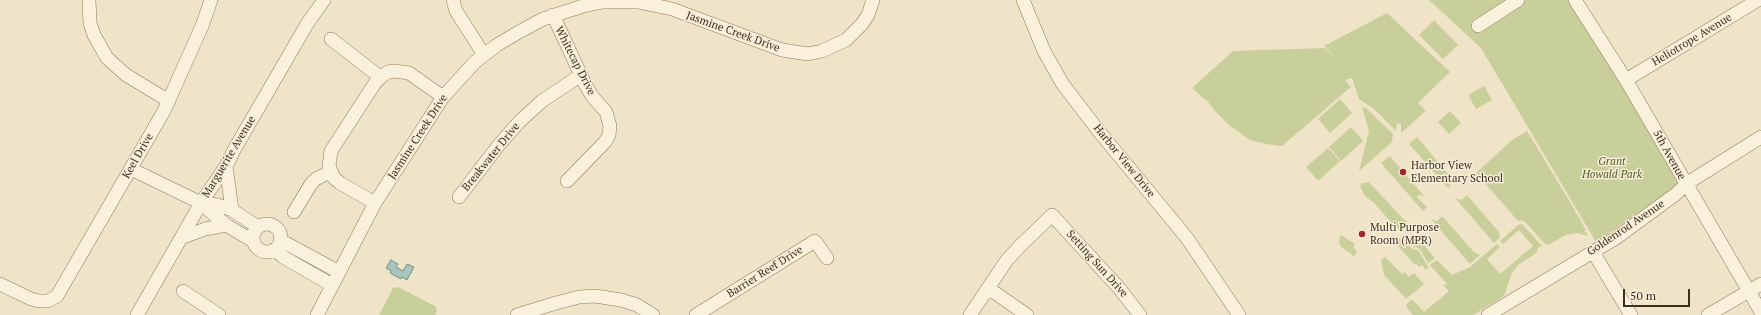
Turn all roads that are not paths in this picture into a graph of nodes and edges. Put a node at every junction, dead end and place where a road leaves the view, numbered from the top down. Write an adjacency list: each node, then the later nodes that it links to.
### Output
1 (89, 0): 19 (street)
2 (212, 0): 19 (street, Keel Drive)
3 (324, 0): 21 (street, Marguerite Avenue)
4 (453, 0): 14 (street)
5 (873, 0): 9 (street, Jasmine Creek Drive)
6 (1023, 0): 55 (street, Harbor View Drive)
7 (1518, 0): 12 (street)
8 (1575, 0): 17 (street, 5th Avenue)
9 (603, 1): 11 (street, Jasmine Creek Drive)
10 (1758, 2): 17 (street, Heliotrope Avenue)
11 (553, 16): 14 (street, Jasmine Creek Drive); 15 (street, Whitecap Drive)
12 (1478, 26)
13 (331, 39): 16 (street)
14 (484, 55): 18 (street, Jasmine Creek Drive)
15 (581, 75): 24 (street, Whitecap Drive); 26 (street, Breakwater Drive)
16 (380, 77): 18 (street); 23 (street)
17 (1626, 80): 25 (street, 5th Avenue)
18 (443, 97): 28 (street, Jasmine Creek Drive)
19 (169, 101): 22 (street, Keel Drive)
20 (1761, 136): 25 (street, Goldenrod Avenue)
21 (226, 166): 27 (street, Marguerite Avenue); 29 (street)
22 (131, 169): 27 (street); 39 (street, Keel Drive)
23 (330, 172): 28 (street); 30 (street)
24 (567, 181)
25 (1686, 184): 36 (street, Goldenrod Avenue); 44 (street, 5th Avenue)
26 (459, 197)
27 (201, 203): 29 (street); 31 (street); 33 (street, Marguerite Avenue)
28 (375, 203): 38 (street, Jasmine Creek Drive)
29 (232, 210): 32 (street)
30 (294, 212)
31 (226, 225): 33 (street); 34 (street)
32 (258, 227): 34 (street); 35 (street)
33 (181, 238): 47 (street, Marguerite Avenue)
34 (253, 241): 35 (street)
35 (278, 244): 38 (street); 41 (street)
36 (1593, 252): 56 (street, Goldenrod Avenue); 57 (street)
37 (827, 258): 51 (street, Barrier Reef Drive)
38 (339, 272): 41 (street, Jasmine Creek Drive)
39 (0, 284)
40 (1761, 284): 44 (street)
41 (332, 285): 49 (street, Jasmine Creek Drive)
42 (988, 288): 52 (street); 53 (street); 54 (street, Setting Sun Drive)
43 (183, 290): 48 (street)
44 (1749, 291): 45 (street, 5th Avenue); 58 (street)
45 (1761, 312)
46 (520, 314): 50 (street)
47 (137, 315)
48 (219, 315)
49 (317, 315)
50 (653, 315)
51 (696, 315)
52 (970, 315)
53 (1027, 315)
54 (1140, 315)
55 (1239, 315)
56 (1488, 315)
57 (1631, 315)
58 (1708, 315)

